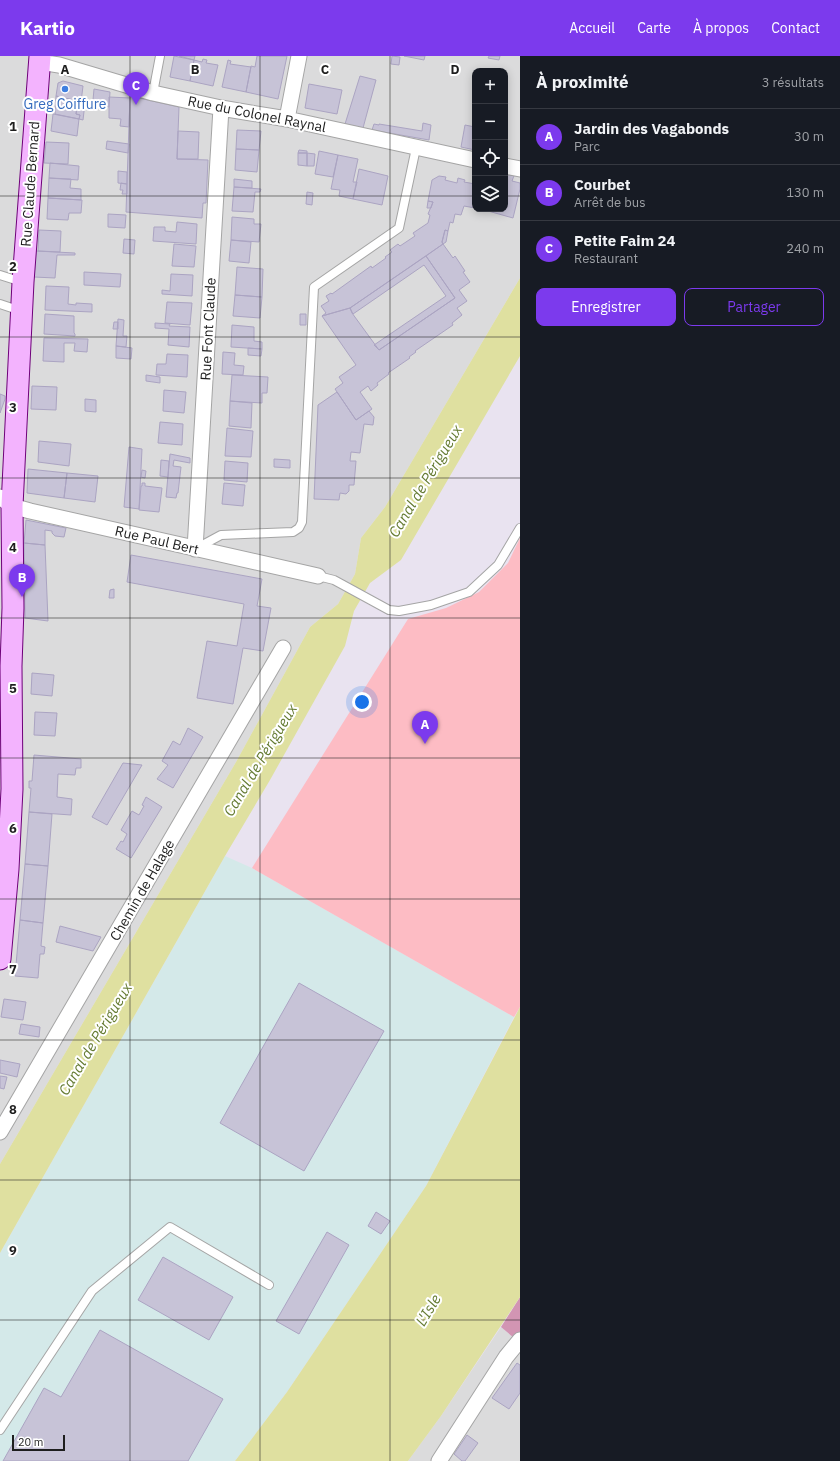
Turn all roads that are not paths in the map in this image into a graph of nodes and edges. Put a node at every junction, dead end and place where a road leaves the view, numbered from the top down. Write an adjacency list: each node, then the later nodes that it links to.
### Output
1 (160, 56): 4 (lane)
2 (300, 56): 6 (street)
3 (40, 59): 4 (street, Rue du Colonel Raynal); 12 (main road, Rue Claude Bernard)
4 (153, 93): 5 (street, Rue du Colonel Raynal)
5 (221, 108): 6 (street, Rue du Colonel Raynal); 17 (street, Rue Font Claude)
6 (287, 119): 7 (street, Rue du Colonel Raynal)
7 (416, 148): 8 (street, Rue du Colonel Raynal); 17 (lane)
8 (472, 159)
9 (508, 167): 10 (street)
10 (520, 169)
11 (0, 275): 12 (lane)
12 (23, 282): 14 (main road, Rue Claude Bernard)
13 (0, 304): 14 (lane)
14 (22, 311): 15 (main road, Rue Claude Bernard)
15 (6, 501): 17 (street, Rue Paul Bert); 20 (main road, Rue Claude Bernard)
16 (520, 528): 18 (lane)
17 (195, 549): 18 (street, Rue Paul Bert)
18 (318, 576)
19 (283, 648): 22 (street, Chemin de Halage)
20 (6, 666): 21 (main road, Rue Claude Bernard)
21 (0, 959)
22 (0, 1132)
23 (269, 1285): 25 (lane)
24 (520, 1340): 26 (street)
25 (0, 1430)
26 (439, 1461)

